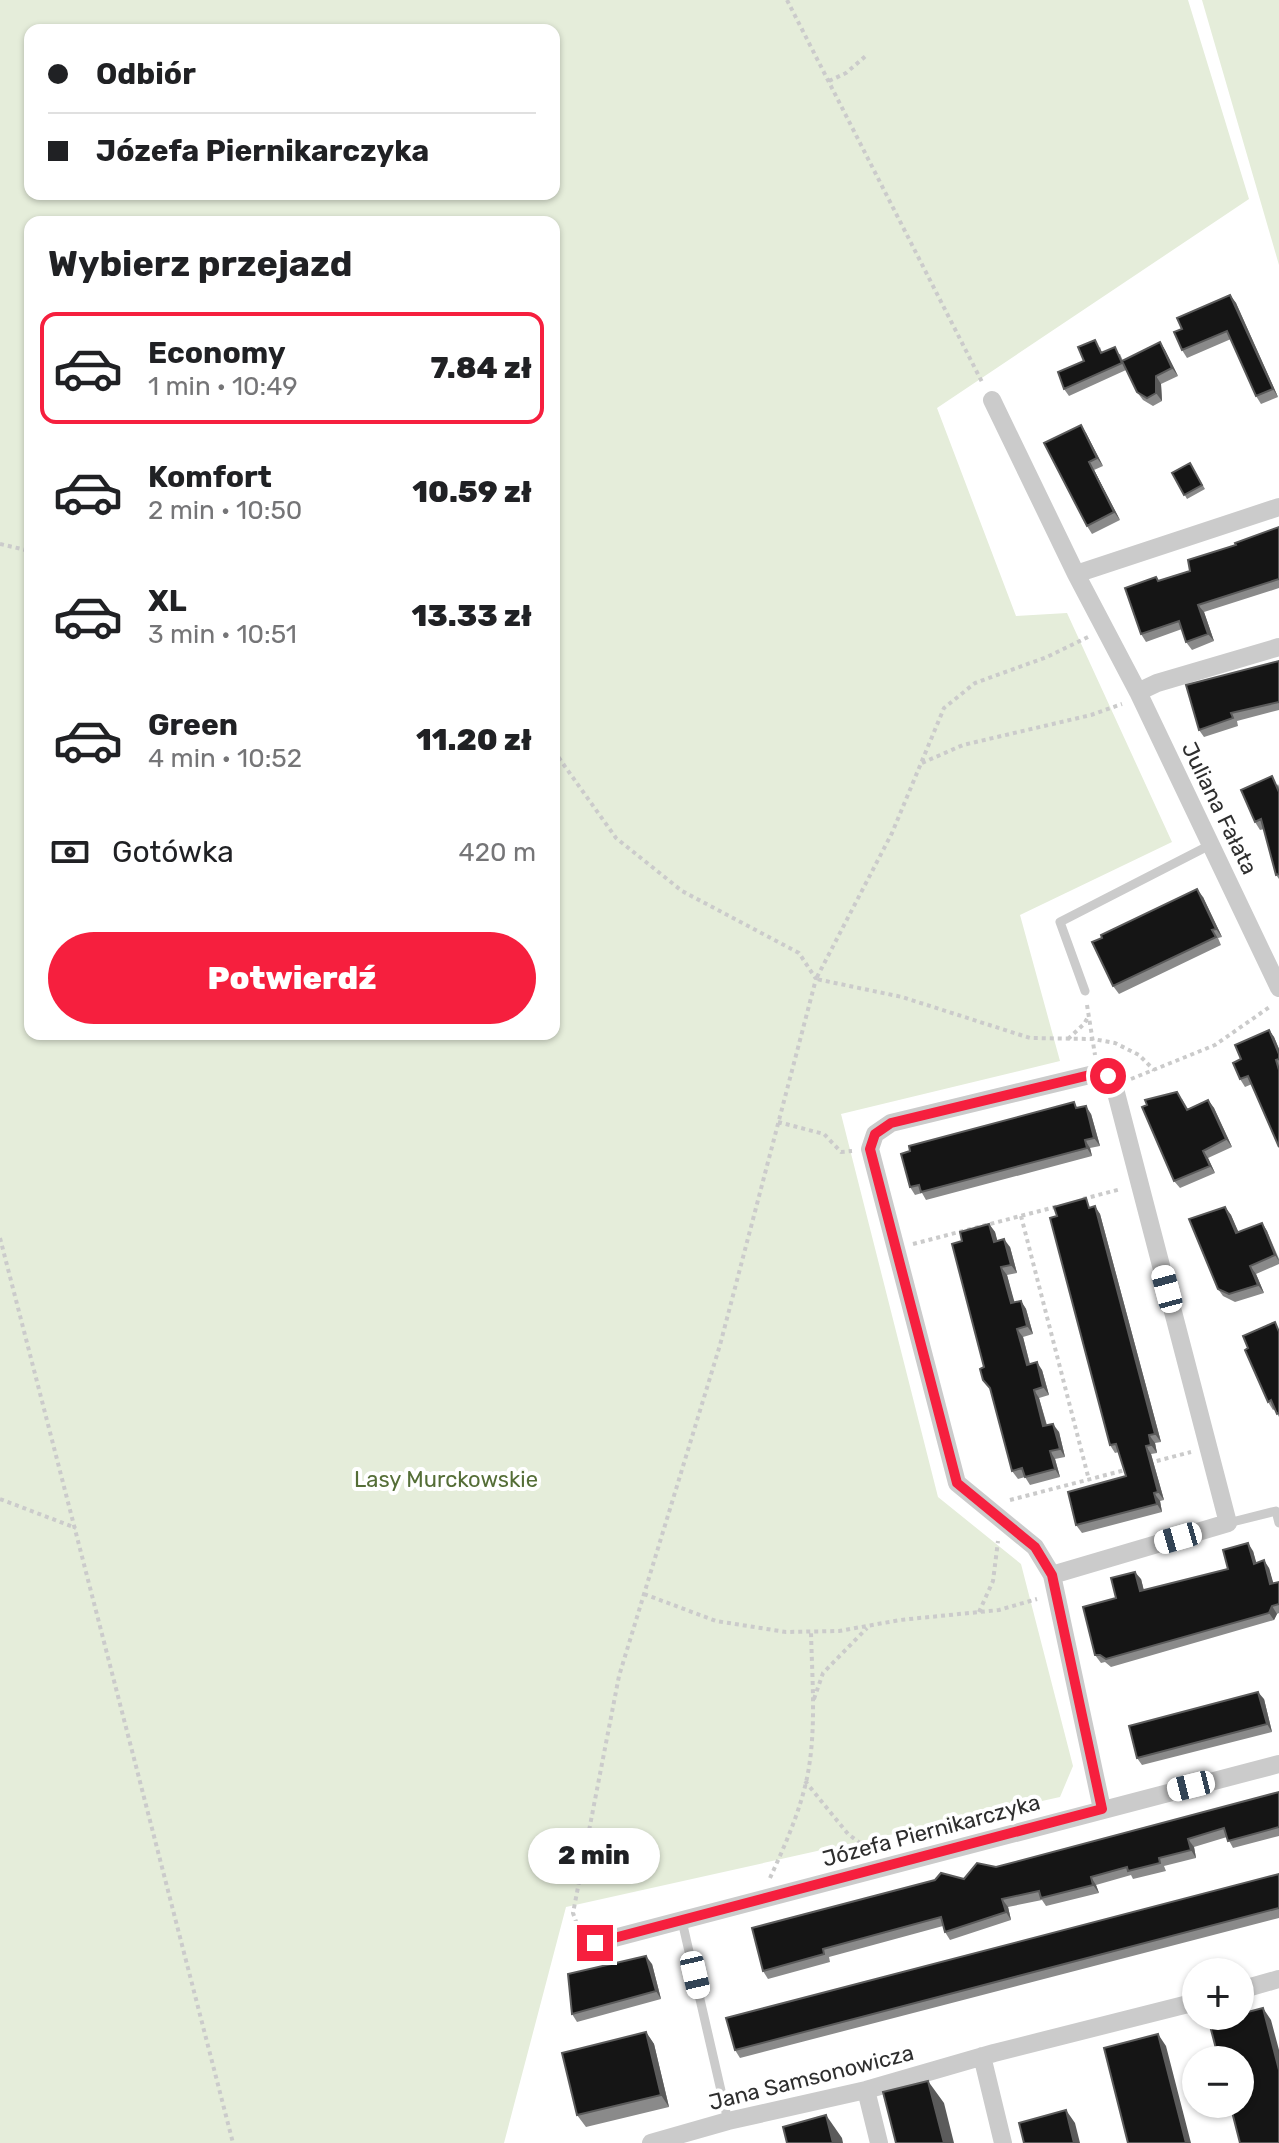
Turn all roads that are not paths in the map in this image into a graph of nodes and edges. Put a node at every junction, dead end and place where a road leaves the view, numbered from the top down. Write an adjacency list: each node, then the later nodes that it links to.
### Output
1 (992, 400): 3 (street, Juliana Fałata)
2 (1279, 507): 3 (street)
3 (1076, 574): 5 (street, Juliana Fałata)
4 (1279, 647): 5 (street)
5 (1140, 695): 6 (street, Juliana Fałata)
6 (1212, 844): 7 (street, Juliana Fałata); 8 (lane)
7 (1279, 988)
8 (1085, 991)
9 (1228, 1523): 10 (lane); 11 (street); 11 (street)
10 (1279, 1523)
11 (1054, 1584): 13 (street)
12 (1279, 1764): 13 (street, Józefa Piernikarczyka)
13 (1102, 1809): 14 (street, Józefa Piernikarczyka)
14 (682, 1921): 15 (street, Józefa Piernikarczyka); 21 (lane)
15 (595, 1943)
16 (1279, 1979): 17 (street)
17 (1254, 1986)
18 (1182, 2006): 19 (street, Jana Samsonowicza)
19 (982, 2056): 20 (street, Jana Samsonowicza); 24 (street)
20 (866, 2090): 21 (street, Jana Samsonowicza); 23 (street)
21 (728, 2121): 22 (street, Jana Samsonowicza)
22 (651, 2143)
23 (879, 2143)
24 (1003, 2143)

